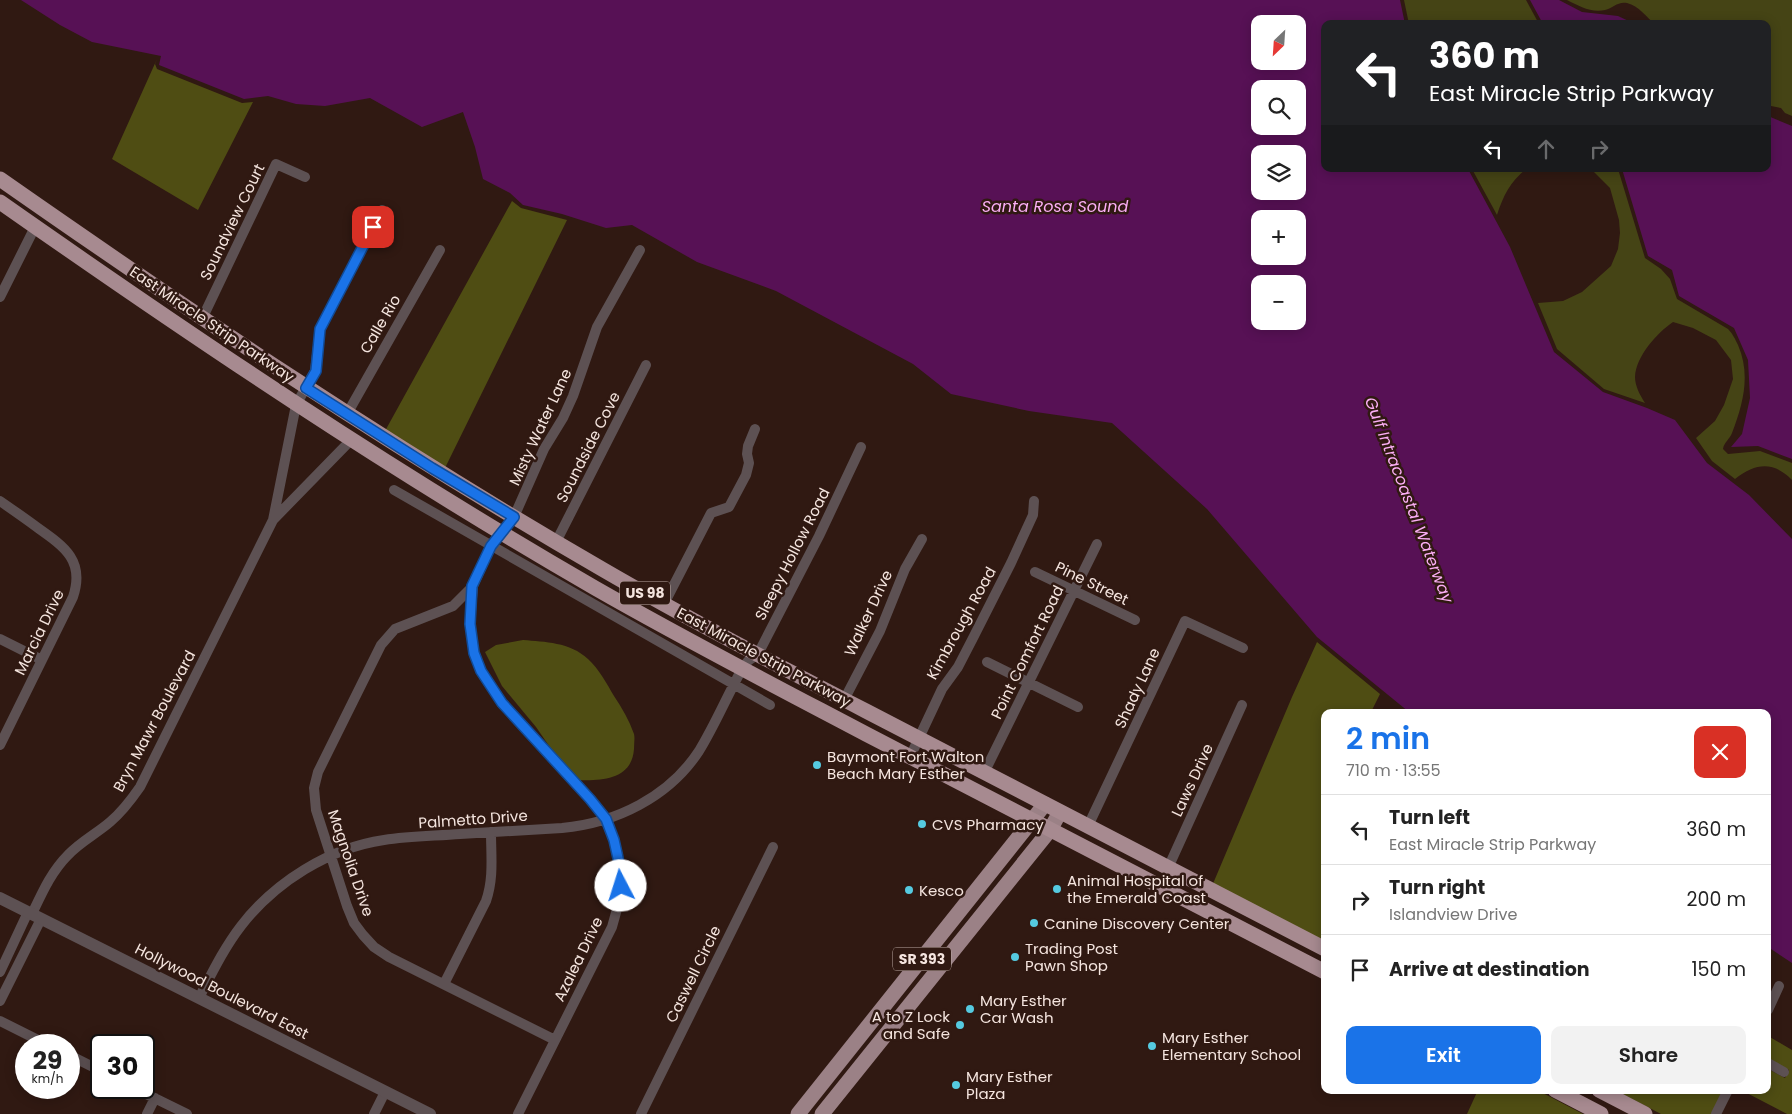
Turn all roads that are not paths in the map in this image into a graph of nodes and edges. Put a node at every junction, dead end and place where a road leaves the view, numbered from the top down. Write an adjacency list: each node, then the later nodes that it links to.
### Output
1 (304, 177): 11 (street, Soundview Court)
2 (0, 179): 8 (highway, East Miracle Strip Parkway / US 98)
3 (0, 202): 5 (highway, East Miracle Strip Parkway / US 98)
4 (382, 210): 13 (street, Bryn Mawr Boulevard)
5 (35, 227): 9 (highway, East Miracle Strip Parkway / US 98); 10 (street)
6 (440, 250): 15 (street, Calle Rio)
7 (640, 250): 22 (street, Misty Water Lane)
8 (142, 278): 9 (highway); 11 (highway, East Miracle Strip Parkway / US 98)
9 (131, 294): 14 (highway, East Miracle Strip Parkway / US 98)
10 (0, 297)
11 (202, 319): 13 (highway, East Miracle Strip Parkway / US 98)
12 (646, 365): 26 (street, Soundside Cove)
13 (306, 388): 14 (street, Bryn Mawr Boulevard); 15 (highway, East Miracle Strip Parkway / US 98)
14 (296, 405): 17 (highway, East Miracle Strip Parkway / US 98); 23 (street, Bryn Mawr Boulevard)
15 (347, 414): 22 (highway, East Miracle Strip Parkway / US 98)
16 (755, 429): 32 (street)
17 (351, 440): 23 (street, Bryn Mawr Boulevard); 24 (highway, East Miracle Strip Parkway / US 98)
18 (861, 447): 36 (street, Sleepy Hollow Road)
19 (394, 490): 28 (street)
20 (1034, 501): 46 (street, Kimbrough Road)
21 (0, 502): 37 (street, Marcia Drive)
22 (514, 517): 24 (street, Misty Water Lane); 26 (highway, East Miracle Strip Parkway / US 98)
23 (273, 520): 61 (street, Bryn Mawr Boulevard)
24 (501, 533): 28 (street, Azalea Drive); 39 (highway, East Miracle Strip Parkway / US 98)
25 (922, 539): 42 (street, Walker Drive)
26 (556, 542): 32 (highway, East Miracle Strip Parkway / US 98)
27 (1097, 544): 31 (street, Point Comfort Road)
28 (491, 546): 30 (street, Azalea Drive); 41 (street)
29 (1035, 572): 31 (street, Pine Street)
30 (472, 586): 52 (street, Azalea Drive); 58 (street, Magnolia Drive)
31 (1073, 590): 33 (street, Pine Street); 40 (street, Point Comfort Road)
32 (664, 604): 36 (highway, East Miracle Strip Parkway / US 98)
33 (1135, 620)
34 (0, 640): 37 (street)
35 (1243, 648): 54 (street, Shady Lane)
36 (758, 654): 39 (street, Sleepy Hollow Road); 42 (highway, East Miracle Strip Parkway / US 98)
37 (42, 660): 47 (street, Marcia Drive)
38 (988, 662): 40 (street)
39 (742, 669): 41 (street, Palmetto Drive); 48 (highway, East Miracle Strip Parkway / US 98)
40 (1028, 682): 45 (street); 49 (street, Point Comfort Road)
41 (734, 684): 43 (street); 52 (street, Palmetto Drive)
42 (844, 700): 46 (highway, East Miracle Strip Parkway / US 98)
43 (770, 704)
44 (1242, 705): 59 (street, Laws Drive)
45 (1078, 707)
46 (919, 739): 48 (street, Kimbrough Road); 49 (highway, East Miracle Strip Parkway / US 98)
47 (0, 745)
48 (910, 757): 53 (highway, East Miracle Strip Parkway / US 98)
49 (984, 773): 50 (highway, East Miracle Strip Parkway / US 98)
50 (1045, 804): 51 (highway, East Miracle Strip Parkway / US 98); 53 (main road, SR 393)
51 (1060, 812): 54 (highway, East Miracle Strip Parkway / US 98); 55 (main road, SR 393)
52 (606, 819): 56 (street, Palmetto Drive); 72 (street, Azalea Drive)
53 (1032, 820): 55 (highway, East Miracle Strip Parkway / US 98); 87 (main road, SR 393)
54 (1088, 826): 59 (highway, East Miracle Strip Parkway / US 98)
55 (1050, 830): 63 (highway, East Miracle Strip Parkway / US 98); 88 (main road, SR 393)
56 (491, 832): 58 (street, Palmetto Drive); 65 (street)
57 (772, 847): 86 (street, Caswell Circle)
58 (330, 857): 65 (street, Magnolia Drive); 67 (street, Palmetto Drive)
59 (1168, 868): 62 (highway, East Miracle Strip Parkway / US 98)
60 (0, 898): 61 (street, Hollywood Boulevard East)
61 (34, 915): 64 (street, Bryn Mawr Boulevard); 67 (street, Hollywood Boulevard East); 68 (street, Bryn Mawr Boulevard)
62 (1321, 947)
63 (1321, 970)
64 (0, 972)
65 (444, 984): 72 (street, Magnolia Drive)
66 (1779, 986): 69 (street)
67 (199, 998): 75 (street, Hollywood Boulevard East)
68 (0, 1000)
69 (1771, 1003)
70 (0, 1021): 71 (street)
71 (26, 1034)
72 (555, 1040): 85 (street, Azalea Drive)
73 (1771, 1065): 74 (street)
74 (1784, 1072)
75 (385, 1092): 83 (street); 84 (street, Hollywood Boulevard East)
76 (1563, 1094): 89 (highway)
77 (1607, 1094): 90 (highway)
78 (1726, 1094): 91 (street)
79 (155, 1098): 82 (street)
80 (154, 1099): 81 (street)
81 (147, 1114)
82 (187, 1114)
83 (374, 1114)
84 (430, 1114)
85 (518, 1114)
86 (641, 1114)
87 (798, 1114)
88 (822, 1114)
89 (1601, 1114)
90 (1645, 1114)
91 (1716, 1114)

